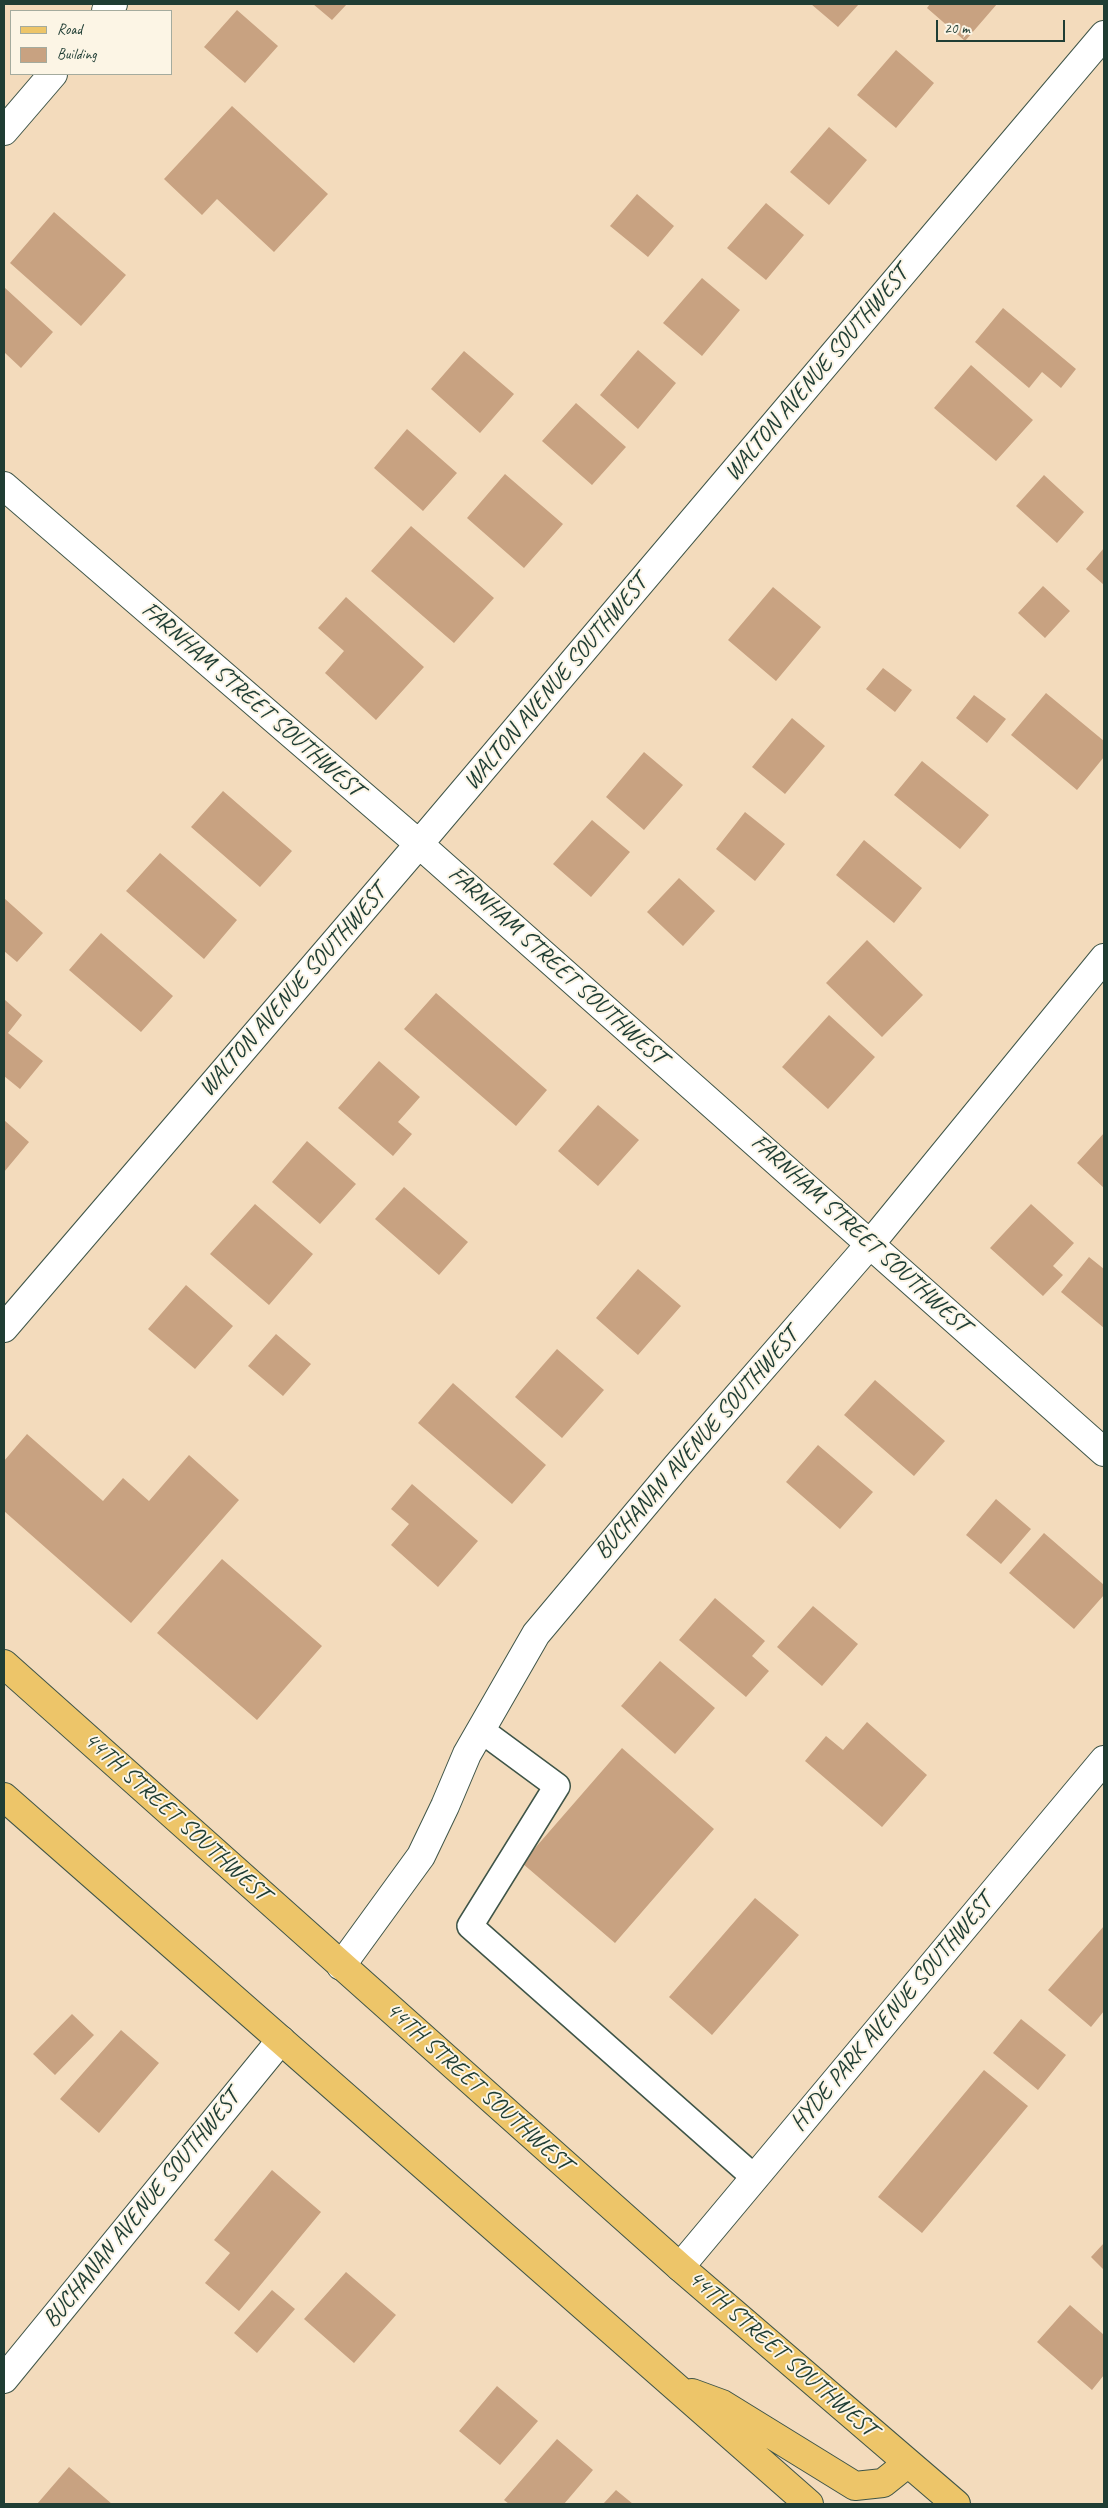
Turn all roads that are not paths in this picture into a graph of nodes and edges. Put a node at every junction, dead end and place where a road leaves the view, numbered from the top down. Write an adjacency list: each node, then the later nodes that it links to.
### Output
1 (1104, 35): 5 (street, WALTON AVENUE SOUTHWEST)
2 (52, 75): 3 (street)
3 (4, 131)
4 (4, 486): 5 (street, FARNHAM STREET SOUTHWEST)
5 (419, 844): 7 (street, FARNHAM STREET SOUTHWEST); 8 (street, WALTON AVENUE SOUTHWEST)
6 (1104, 958): 7 (street, BUCHANAN AVENUE SOUTHWEST)
7 (871, 1243): 9 (street, FARNHAM STREET SOUTHWEST); 11 (street, BUCHANAN AVENUE SOUTHWEST)
8 (4, 1328)
9 (1104, 1452)
10 (4, 1664): 14 (main road, 44TH STREET SOUTHWEST)
11 (480, 1730): 14 (street, BUCHANAN AVENUE SOUTHWEST); 16 (lane)
12 (1104, 1760): 16 (street, HYDE PARK AVENUE SOUTHWEST)
13 (4, 1797): 15 (main road)
14 (341, 1966): 17 (main road, 44TH STREET SOUTHWEST)
15 (281, 2040): 18 (street, BUCHANAN AVENUE SOUTHWEST); 19 (main road)
16 (755, 2178): 17 (street, HYDE PARK AVENUE SOUTHWEST)
17 (680, 2267): 20 (main road, 44TH STREET SOUTHWEST)
18 (4, 2379)
19 (674, 2386): 20 (main road); 21 (main road)
20 (908, 2463): 22 (main road, 44TH STREET SOUTHWEST)
21 (810, 2504)
22 (956, 2504)

